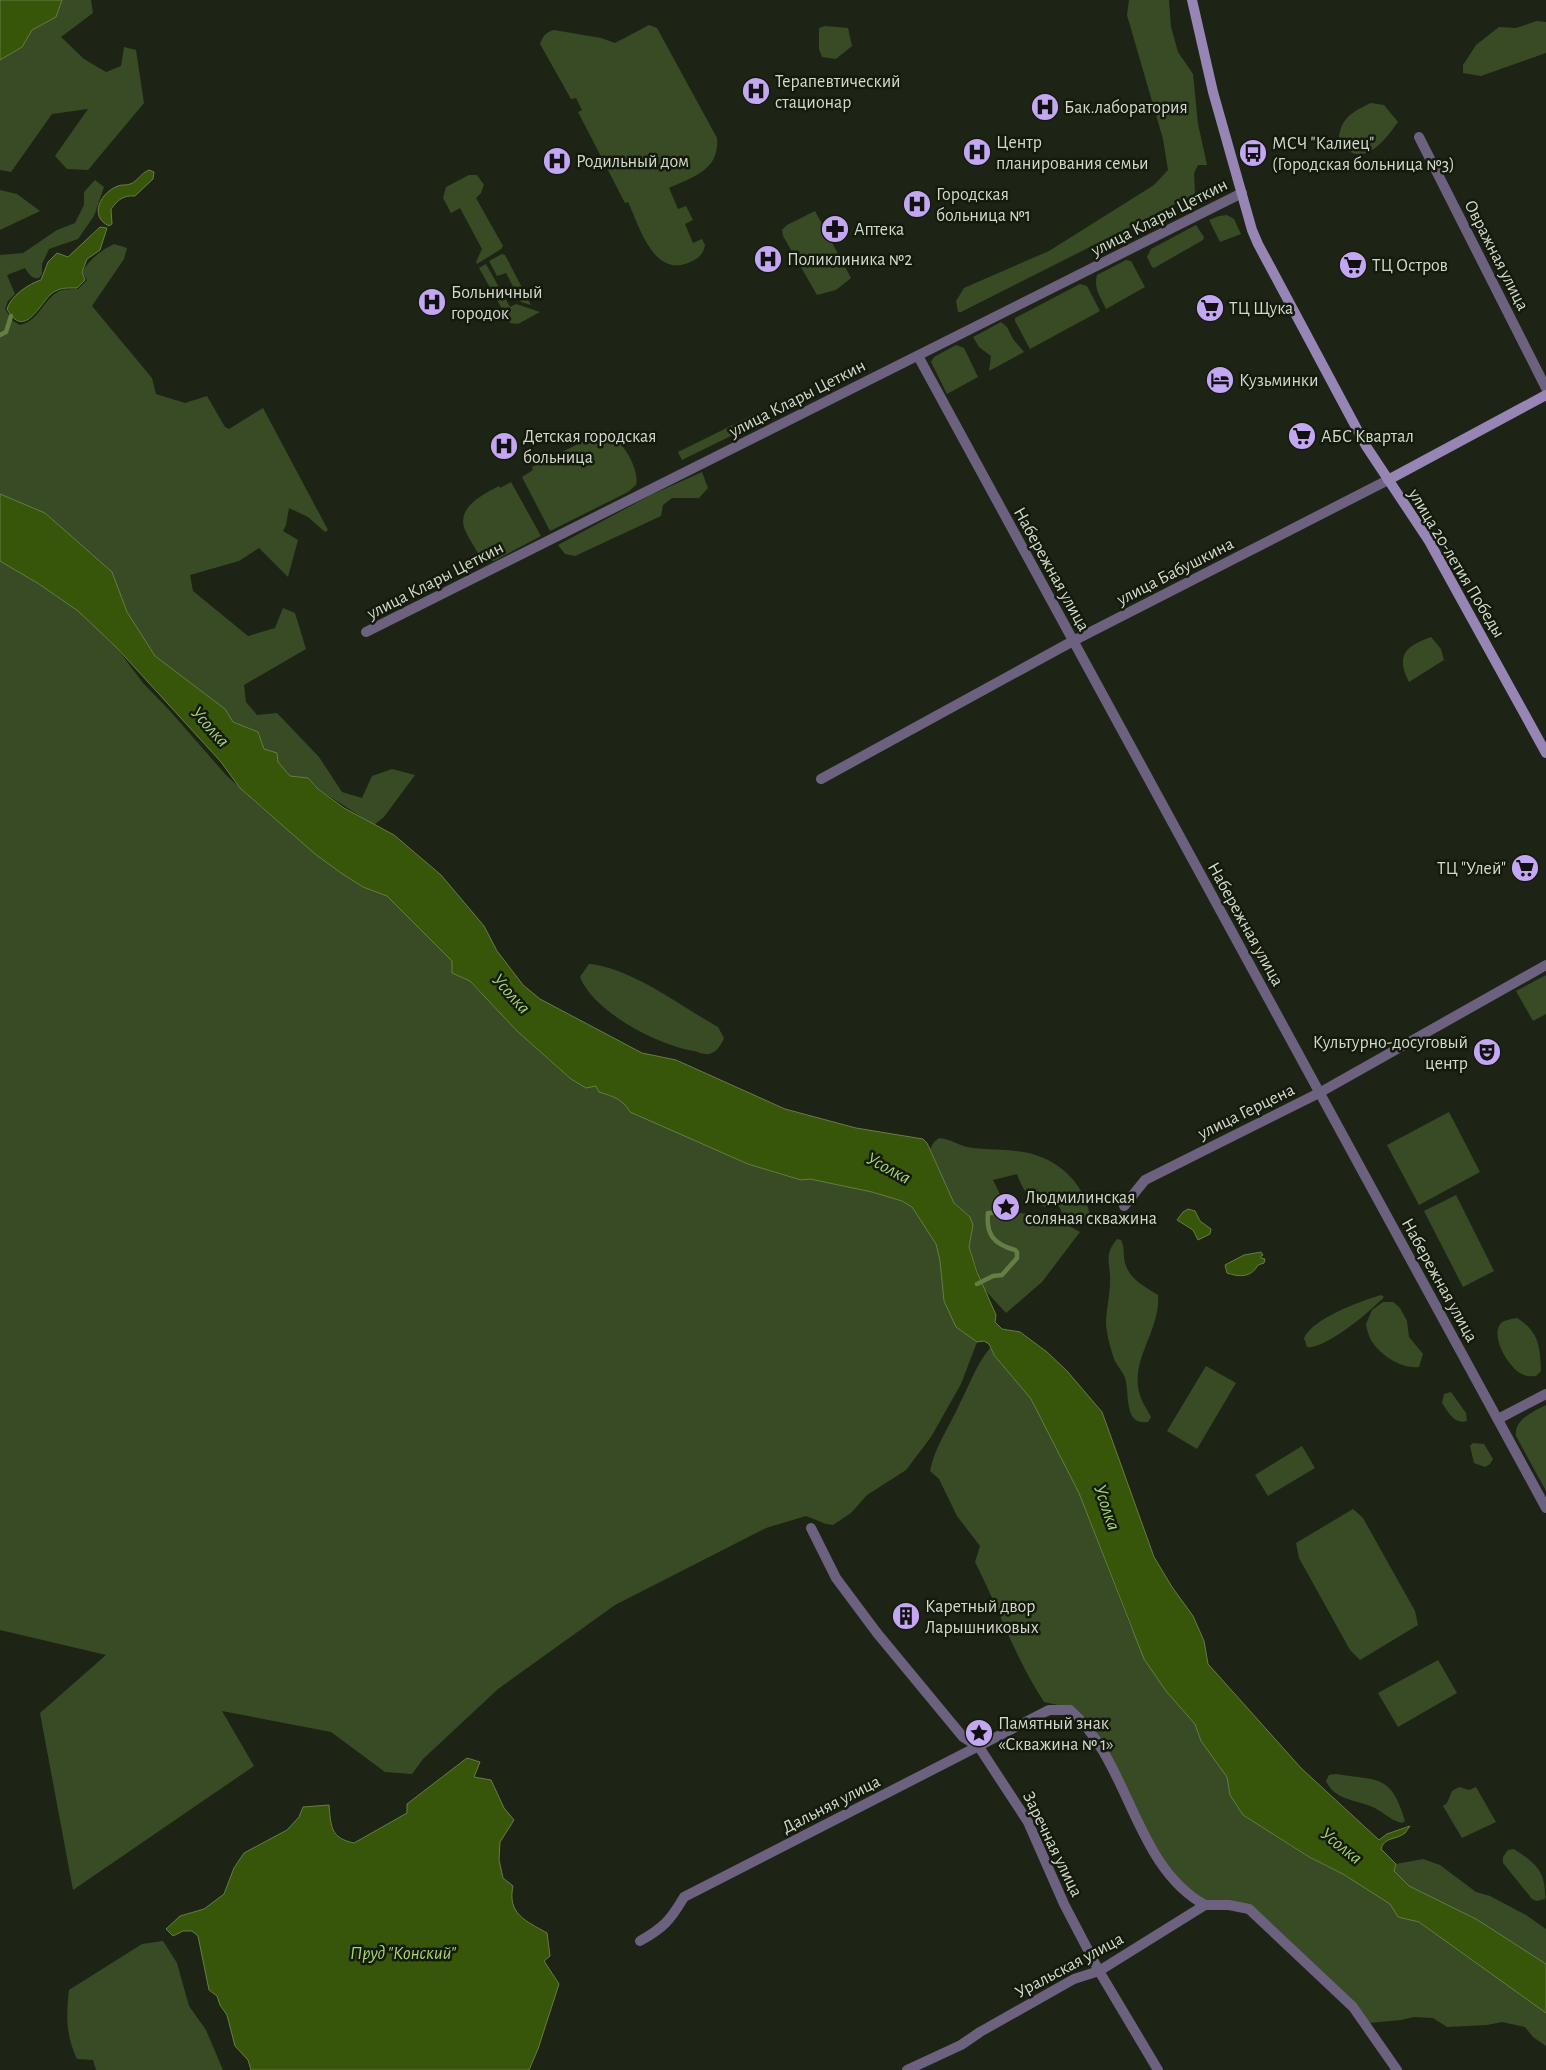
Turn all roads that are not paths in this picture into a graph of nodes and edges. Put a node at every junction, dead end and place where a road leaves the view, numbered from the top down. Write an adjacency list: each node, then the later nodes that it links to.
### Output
1 (1192, 0): 3 (street, улица 20-летия Победы)
2 (1419, 137): 5 (street, Овражная улица)
3 (1242, 193): 4 (street, улица Клары Цеткин); 7 (street, улица 20-летия Победы)
4 (918, 356): 8 (street, улица Клары Цеткин); 9 (street, Набережная улица)
5 (1546, 388)
6 (1546, 395): 7 (street, улица Бабушкина)
7 (1388, 480): 9 (street, улица Бабушкина); 10 (street, улица 20-летия Победы)
8 (366, 632)
9 (1073, 640): 11 (street, улица Бабушкина); 13 (street, Набережная улица)
10 (1546, 753)
11 (820, 779)
12 (1546, 965): 13 (street, улица Герцена)
13 (1319, 1092): 14 (street, улица Герцена); 16 (street, Набережная улица)
14 (1124, 1206)
15 (1546, 1394): 16 (street)
16 (1498, 1419): 17 (street, Набережная улица)
17 (1546, 1508)
18 (811, 1528): 19 (street, Заречная улица)
19 (979, 1747): 20 (street, Дальняя улица); 21 (street, Дальняя улица); 22 (street, Заречная улица)
20 (1204, 1905): 22 (street, Уральская улица); 25 (street)
21 (640, 1941)
22 (1100, 1971): 23 (street, Уральская улица); 24 (street, Заречная улица)
23 (907, 2070)
24 (1158, 2070)
25 (1397, 2070)

